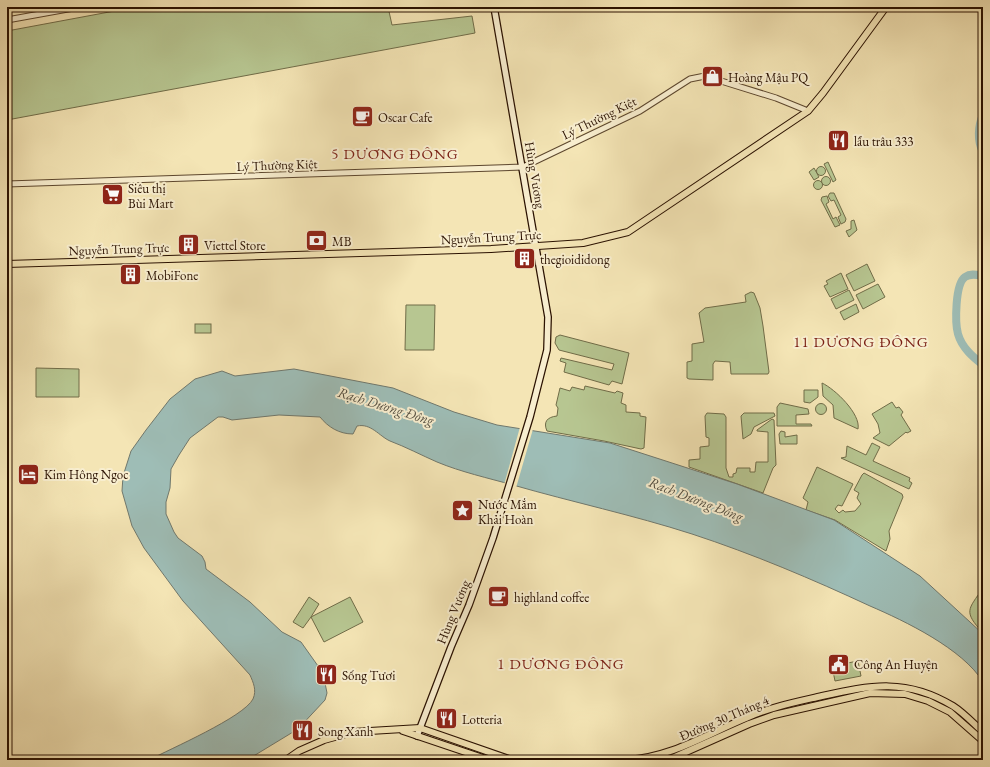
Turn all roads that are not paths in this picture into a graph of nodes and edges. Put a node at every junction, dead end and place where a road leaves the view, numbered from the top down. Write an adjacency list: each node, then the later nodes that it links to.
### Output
1 (79, 7): 4 (street)
2 (494, 7): 6 (main road, Hùng Vương)
3 (886, 7): 5 (main road, Nguyễn Trung Trực)
4 (7, 20)
5 (808, 111): 6 (street, Lý Thường Kiệt); 8 (main road, Nguyễn Trung Trực)
6 (523, 167): 7 (street, Lý Thường Kiệt); 8 (main road, Hùng Vương)
7 (7, 184)
8 (536, 246): 9 (main road, Nguyễn Trung Trực); 15 (main road, Hùng Vương)
9 (7, 264)
10 (870, 690): 11 (main road, Đường 30 Tháng 4); 12 (main road, Đường 30 Tháng 4); 13 (main road, Đường 30 Tháng 4); 14 (main road, Đường 30 Tháng 4)
11 (777, 706): 14 (main road); 22 (main road, Đường 30 Tháng 4)
12 (954, 706): 13 (main road); 17 (main road, Đường 30 Tháng 4)
13 (950, 712): 19 (main road, Đường 30 Tháng 4)
14 (779, 714): 22 (main road, Đường 30 Tháng 4)
15 (420, 728): 16 (main road); 18 (main road, Hùng Vương); 20 (main road)
16 (400, 730): 18 (main road); 23 (main road)
17 (983, 732)
18 (417, 736): 21 (main road)
19 (983, 741)
20 (475, 748): 21 (main road); 25 (main road)
21 (473, 755): 24 (main road)
22 (671, 757): 26 (main road, Đường 30 Tháng 4)
23 (286, 760)
24 (489, 760)
25 (512, 760)
26 (627, 760)

